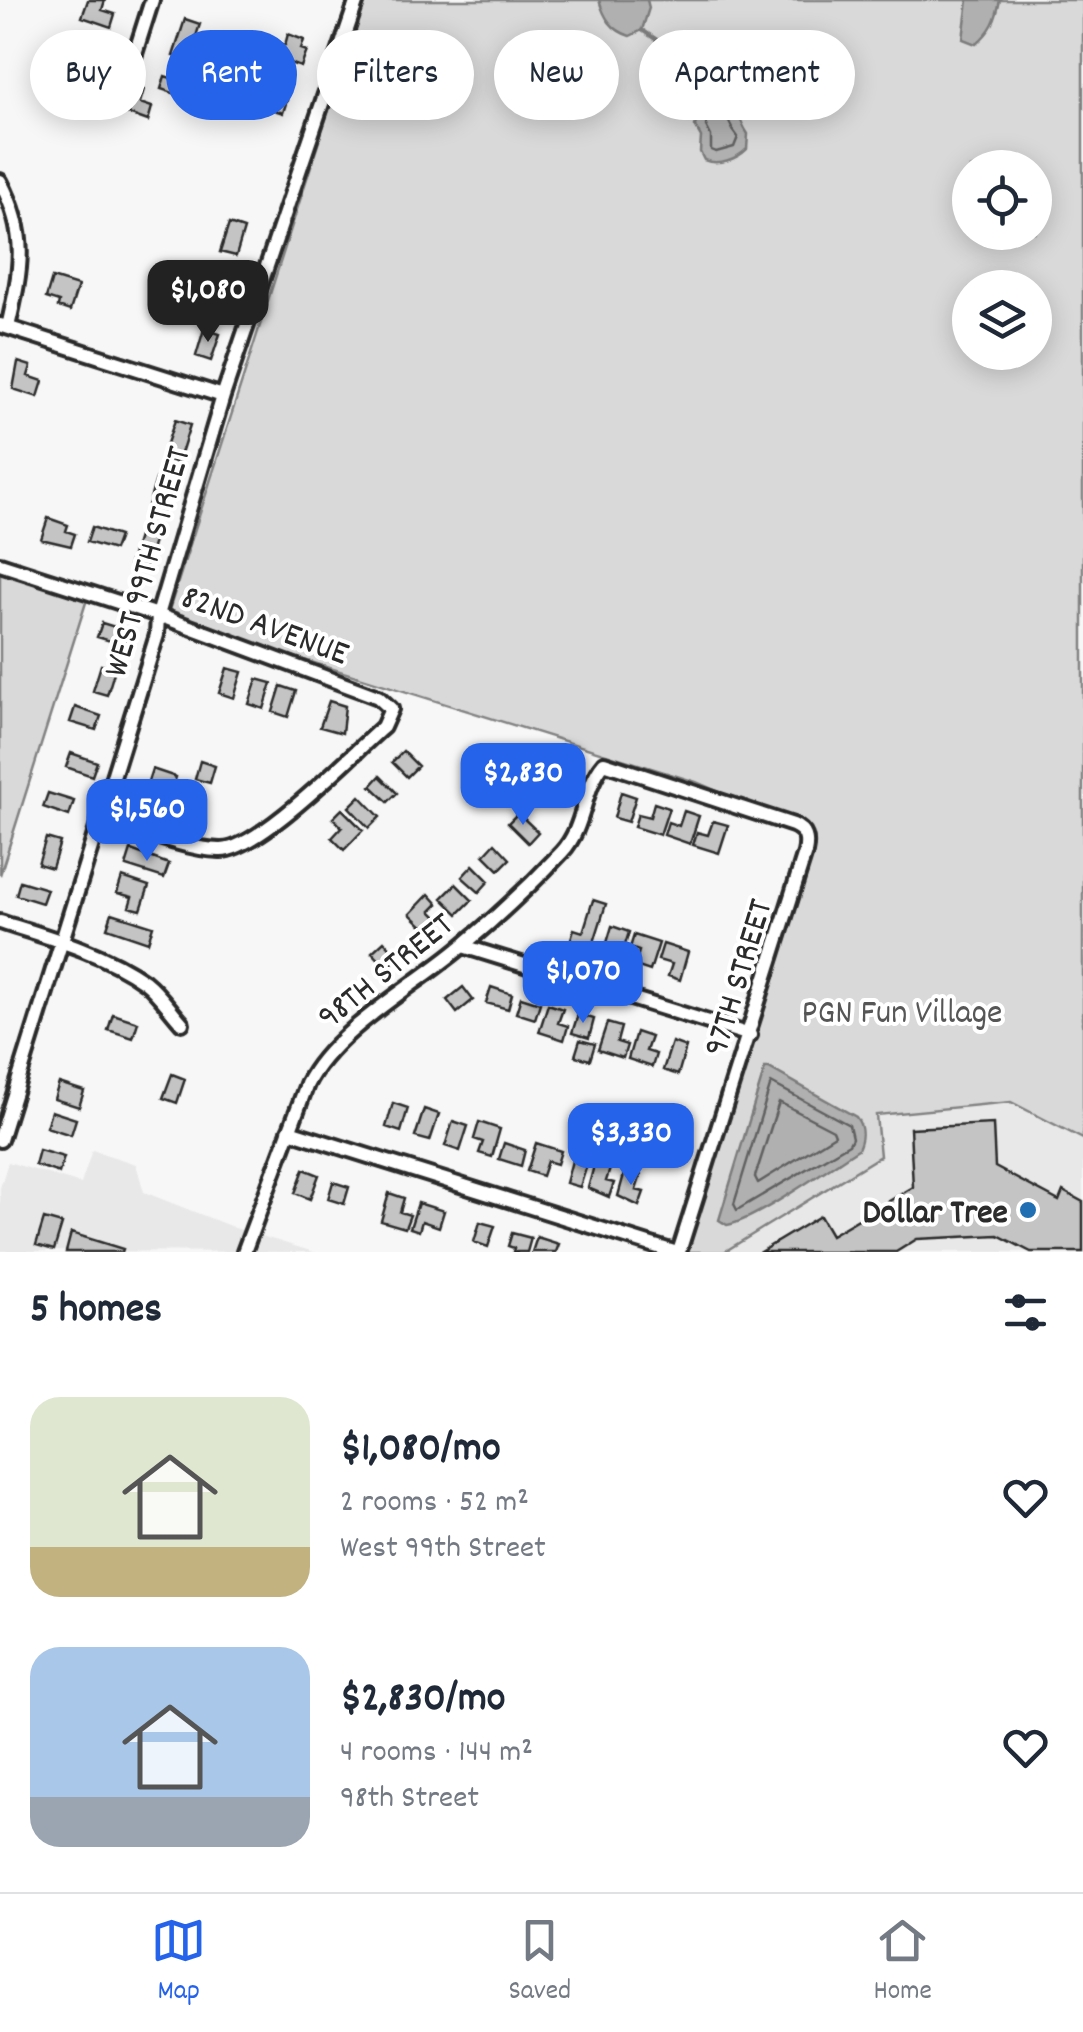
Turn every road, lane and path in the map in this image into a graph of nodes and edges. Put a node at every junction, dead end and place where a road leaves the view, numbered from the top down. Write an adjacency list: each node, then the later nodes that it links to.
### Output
1 (152, 0): 3 (street)
2 (357, 0): 6 (street, WEST 99TH STREET)
3 (143, 30)
4 (0, 180): 5 (street)
5 (4, 326): 6 (street)
6 (223, 396): 8 (street, WEST 99TH STREET)
7 (0, 564): 8 (street, 82ND AVENUE)
8 (158, 615): 10 (street, WEST 99TH STREET); 10 (street, 82ND AVENUE)
9 (604, 763): 13 (street, 98TH STREET); 15 (street, 97TH STREET)
10 (102, 816): 12 (street, WEST 99TH STREET)
11 (0, 922): 12 (street)
12 (62, 941): 14 (street); 17 (street, WEST 99TH STREET)
13 (463, 946): 15 (street); 16 (street, 98TH STREET)
14 (182, 1023)
15 (750, 1036): 19 (street, 97TH STREET)
16 (290, 1130): 18 (street, 98TH STREET); 19 (street)
17 (0, 1140)
18 (244, 1252)
19 (676, 1252)

